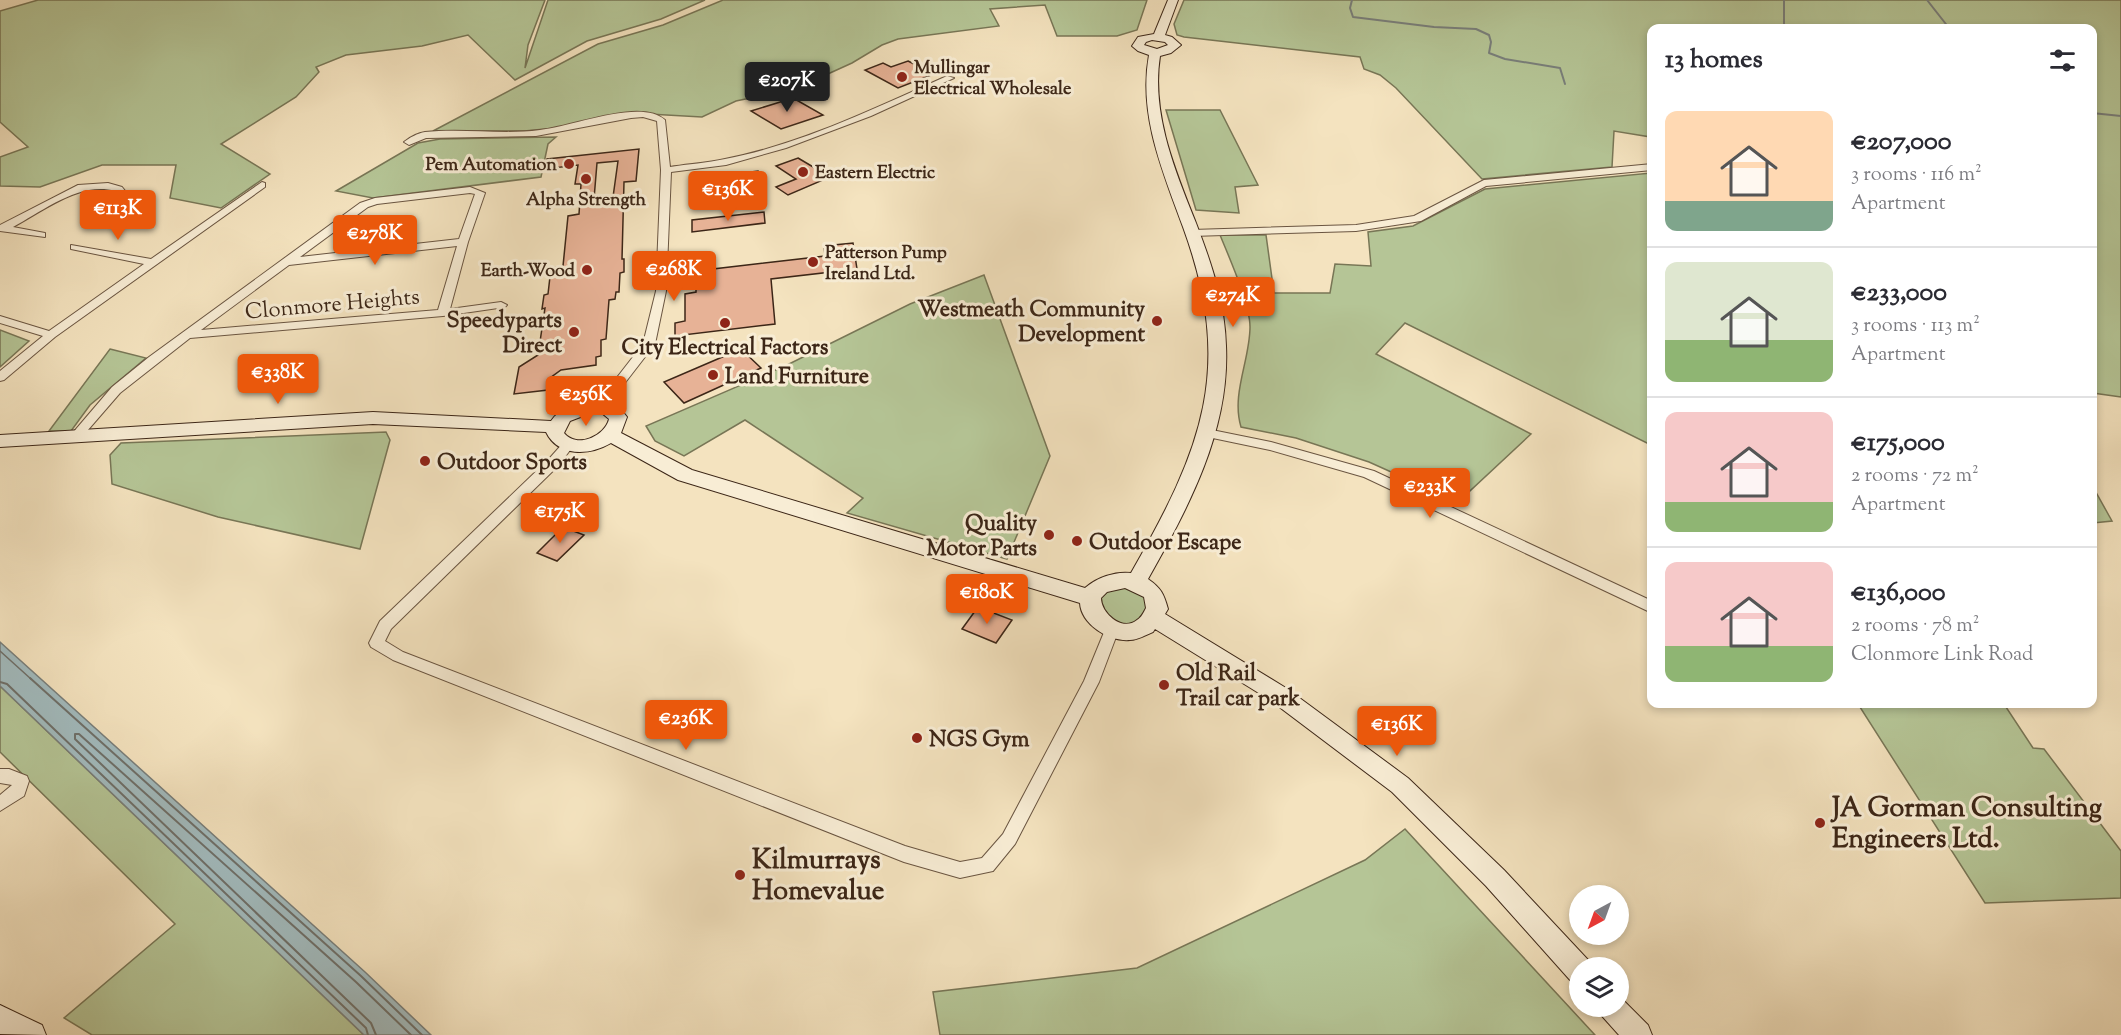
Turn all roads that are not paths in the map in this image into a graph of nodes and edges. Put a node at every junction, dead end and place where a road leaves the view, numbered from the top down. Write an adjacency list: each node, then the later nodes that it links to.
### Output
1 (1173, 0): 9 (main road)
2 (950, 78): 5 (street)
3 (409, 142): 5 (street)
4 (1647, 167): 9 (street)
5 (666, 170): 21 (street)
6 (262, 185): 14 (street)
7 (115, 221): 8 (street)
8 (1, 228): 10 (street)
9 (1192, 232): 23 (main road)
10 (41, 235)
11 (463, 242): 13 (street, Clonmore Heights); 13 (street, Clonmore Heights); 16 (street, Clonmore Heights)
12 (75, 247): 14 (street)
13 (284, 262): 19 (street, Clonmore Heights)
14 (155, 263): 18 (street)
15 (501, 305): 16 (street)
16 (443, 313): 19 (street, Clonmore Heights)
17 (0, 320): 18 (street)
18 (51, 334): 20 (street)
19 (187, 334): 24 (street, Clonmore Heights)
20 (0, 377)
21 (600, 407): 22 (main road); 25 (main road)
22 (556, 427): 24 (main road); 27 (main road)
23 (1207, 433): 28 (main road); 30 (street)
24 (77, 435): 26 (main road)
25 (610, 435): 27 (main road); 29 (main road)
26 (0, 441)
27 (568, 445): 32 (street)
28 (1136, 582): 29 (main road); 31 (main road)
29 (1091, 598): 32 (main road)
30 (1647, 606)
31 (1154, 618): 32 (main road); 35 (main road)
32 (1112, 629)
33 (0, 776): 34 (street)
34 (0, 804)
35 (1569, 959)
36 (1622, 1017): 39 (main road)
37 (0, 1019): 38 (main road)
38 (32, 1035)
39 (1638, 1035)

